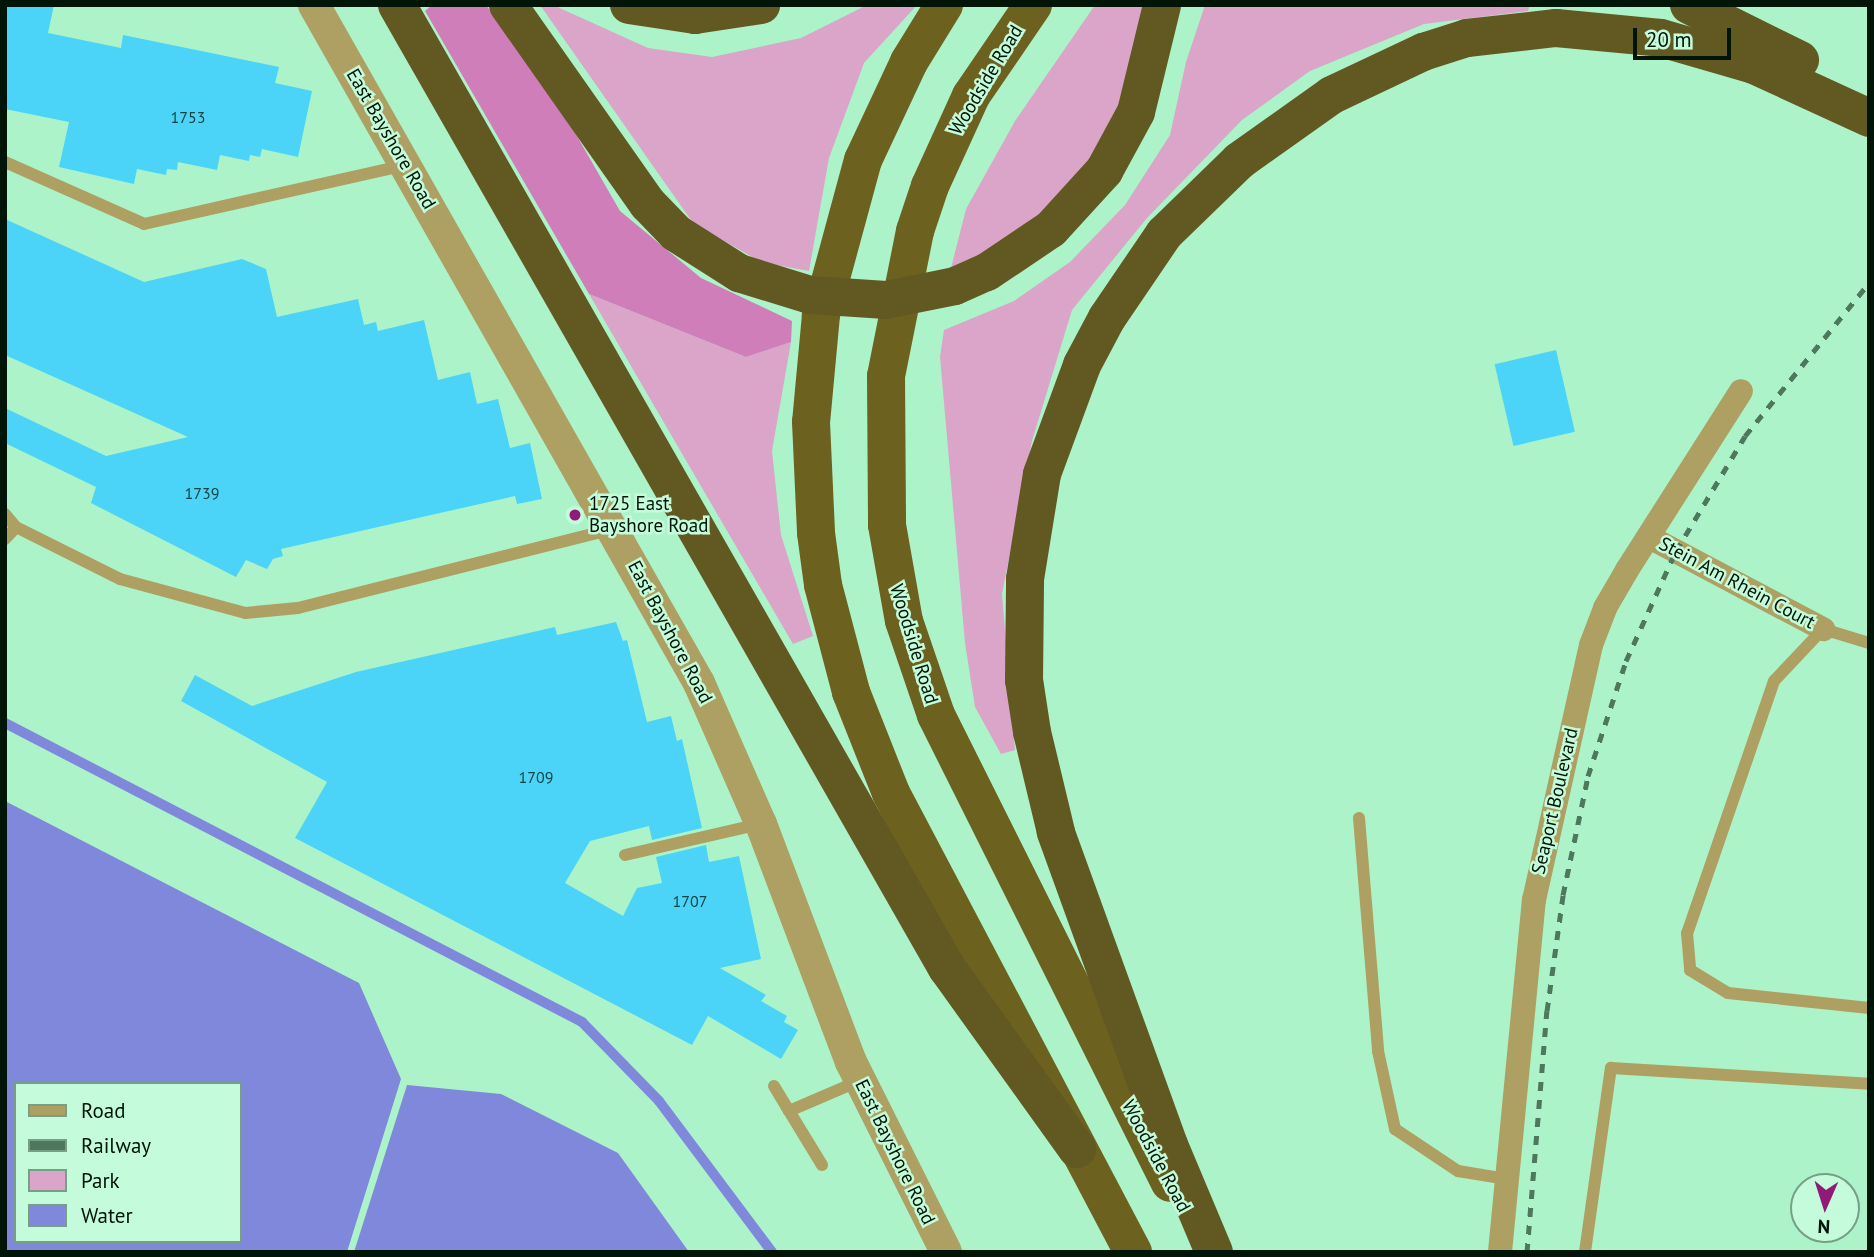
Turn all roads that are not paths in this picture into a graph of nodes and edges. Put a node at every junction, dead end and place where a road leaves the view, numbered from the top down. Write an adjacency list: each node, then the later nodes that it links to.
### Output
1 (314, 5): 13 (street, East Bayshore Road)
2 (397, 5): 30 (highway)
3 (508, 5): 8 (highway, bridge)
4 (628, 5): 5 (highway)
5 (761, 5)
6 (944, 5): 30 (highway)
7 (1033, 5): 35 (highway, Woodside Road)
8 (1162, 5)
9 (1689, 5): 10 (highway)
10 (1869, 93)
11 (1869, 118): 36 (highway)
12 (5, 162): 13 (lane)
13 (406, 165): 17 (street, East Bayshore Road)
14 (1741, 391): 18 (street, Seaport Boulevard)
15 (5, 514): 16 (lane)
16 (16, 527): 17 (lane); 19 (lane)
17 (615, 529): 23 (street, East Bayshore Road)
18 (1651, 538): 20 (street, Stein Am Rhein Court); 32 (street, Seaport Boulevard)
19 (5, 539)
20 (1823, 629): 21 (lane); 25 (lane)
21 (1869, 643)
22 (1359, 818): 32 (lane)
23 (761, 824): 24 (lane); 26 (street, East Bayshore Road)
24 (625, 855)
25 (1869, 1009)
26 (860, 1081): 29 (lane); 33 (street, East Bayshore Road)
27 (1869, 1084): 38 (lane)
28 (774, 1086): 29 (lane)
29 (789, 1111): 31 (lane)
30 (1077, 1149): 34 (highway)
31 (822, 1165)
32 (1507, 1179): 37 (street, Seaport Boulevard)
33 (946, 1252)
34 (1133, 1252)
35 (1208, 1252)
36 (1214, 1252)
37 (1500, 1252)
38 (1585, 1252)

